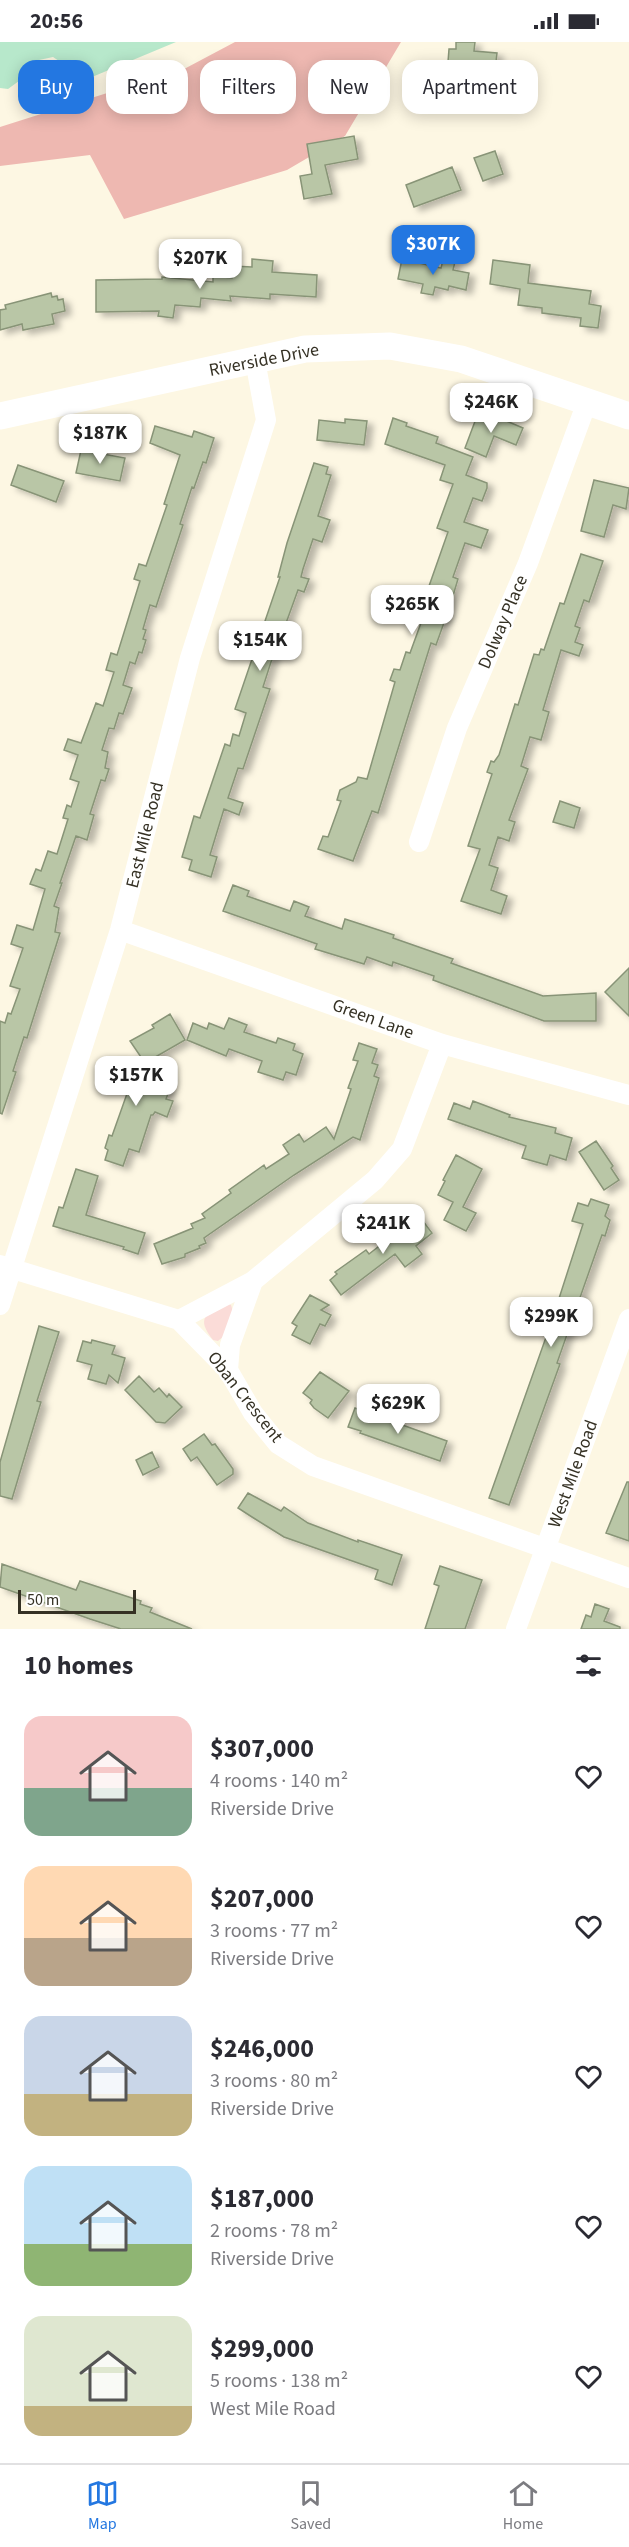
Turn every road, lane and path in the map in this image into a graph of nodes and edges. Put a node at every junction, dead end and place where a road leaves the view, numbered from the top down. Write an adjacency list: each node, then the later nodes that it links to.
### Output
1 (255, 360): 2 (main road, Riverside Drive); 3 (main road, Riverside Drive); 6 (street, East Mile Road)
2 (587, 402): 4 (main road, Riverside Drive); 5 (street, Dolway Place)
3 (0, 416)
4 (629, 416)
5 (419, 842)
6 (120, 930): 7 (street, Green Lane); 9 (street, East Mile Road)
7 (442, 1044): 8 (street, Green Lane); 10 (street)
8 (629, 1095)
9 (6, 1267): 11 (street, East Mile Road); 13 (street, Oban Crescent)
10 (253, 1281): 13 (street); 14 (street)
11 (0, 1305)
12 (629, 1319): 15 (street, West Mile Road)
13 (179, 1320): 14 (street, Oban Crescent)
14 (228, 1370): 15 (street, Oban Crescent)
15 (545, 1549): 16 (street, Oban Crescent); 17 (street, West Mile Road)
16 (629, 1578)
17 (516, 1629)

